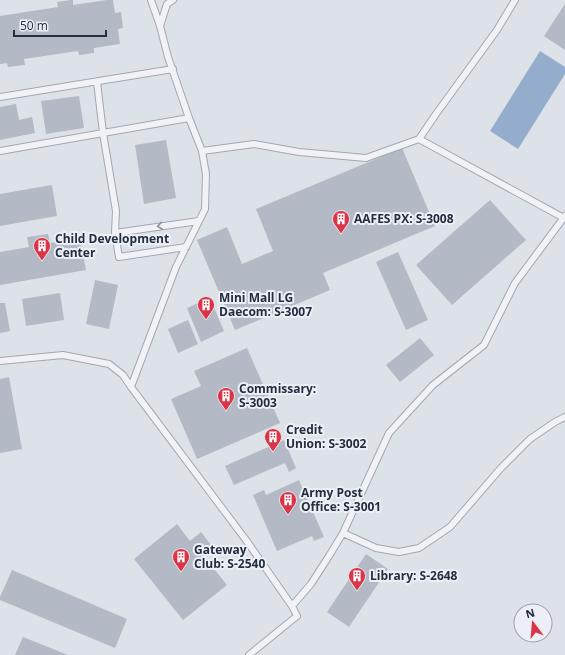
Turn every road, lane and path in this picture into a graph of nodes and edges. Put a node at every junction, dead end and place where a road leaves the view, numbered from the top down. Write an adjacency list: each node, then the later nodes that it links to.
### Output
1 (151, 0): 4 (lane)
2 (173, 0): 4 (lane)
3 (515, 0): 10 (lane)
4 (160, 26): 5 (lane)
5 (173, 69): 6 (lane); 8 (lane)
6 (97, 82): 7 (lane); 9 (lane)
7 (0, 97)
8 (190, 118): 9 (lane); 12 (lane)
9 (103, 133): 11 (lane); 15 (lane)
10 (419, 139): 12 (lane); 13 (lane)
11 (0, 151)
12 (202, 152): 14 (lane)
13 (565, 217): 20 (lane)
14 (199, 221): 15 (lane, one-way to 15); 16 (lane)
15 (115, 232): 16 (lane)
16 (186, 247): 18 (lane)
17 (0, 361): 18 (lane)
18 (130, 387): 21 (lane)
19 (565, 417): 20 (lane)
20 (343, 533): 21 (lane)
21 (292, 606): 22 (lane)
22 (249, 655)

